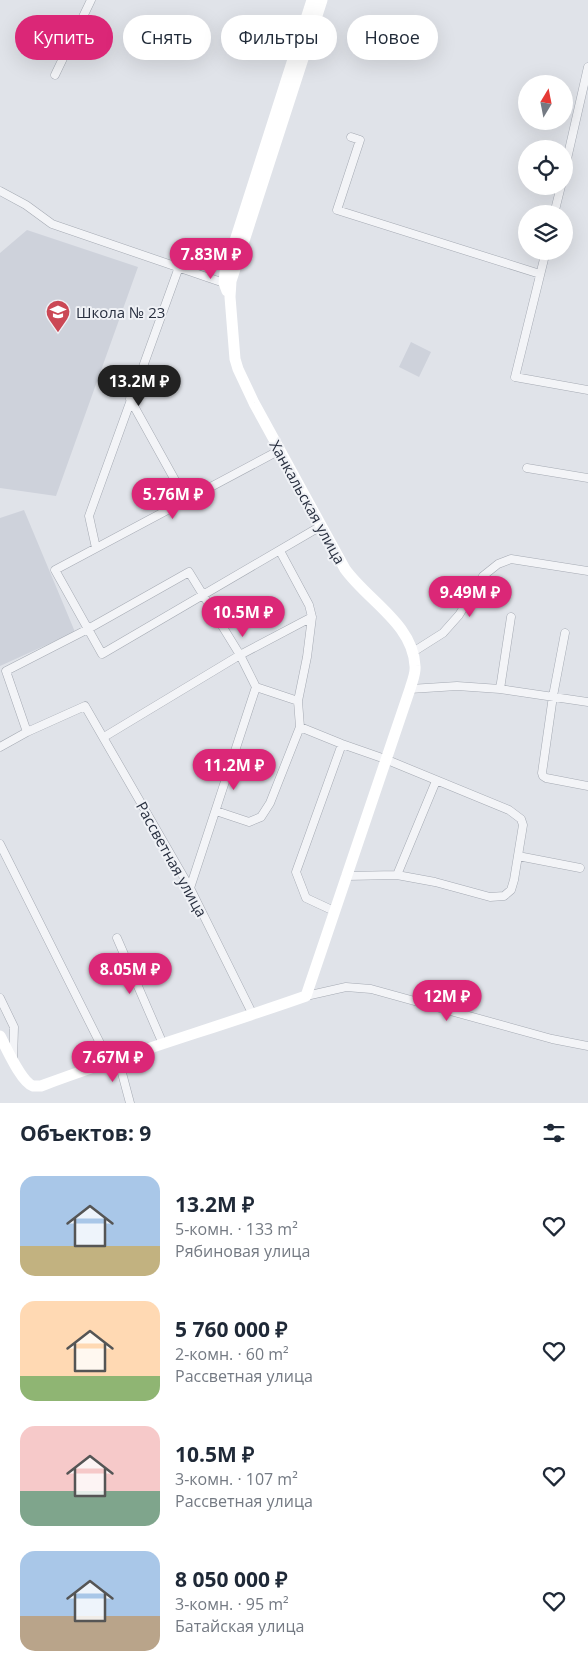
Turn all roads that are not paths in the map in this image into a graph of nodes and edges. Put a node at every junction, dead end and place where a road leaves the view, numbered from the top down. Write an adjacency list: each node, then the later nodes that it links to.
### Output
1 (91, 0): 5 (street)
2 (312, 0): 12 (street)
3 (322, 0): 13 (street, Ханкальская улица)
4 (588, 66): 7 (street)
5 (55, 75)
6 (351, 136): 11 (street)
7 (571, 140)
8 (0, 191): 10 (street)
9 (544, 260): 11 (street)
10 (179, 267): 12 (street); 15 (street)
11 (540, 274): 14 (street)
12 (224, 282): 13 (street, Ханкальская улица)
13 (230, 297): 16 (street, Ханкальская улица)
14 (588, 390)
15 (130, 399): 19 (street); 21 (street)
16 (280, 450): 19 (street); 20 (street, Ханкальская улица)
17 (527, 468): 18 (street)
18 (588, 478)
19 (186, 500): 21 (street)
20 (321, 526): 22 (street); 29 (street, Ханкальская улица)
21 (96, 548): 27 (street)
22 (280, 551): 24 (street); 25 (street)
23 (588, 571): 29 (street)
24 (204, 596): 27 (street); 27 (street); 30 (street)
25 (312, 617): 30 (street); 35 (street)
26 (511, 617): 33 (street)
27 (88, 629): 38 (street)
28 (565, 633): 34 (street)
29 (413, 652): 32 (street, Ханкальская улица)
30 (240, 655): 31 (street); 39 (street)
31 (256, 687): 35 (street); 45 (street)
32 (410, 689): 33 (street); 42 (street, Ханкальская улица)
33 (500, 689): 34 (street)
34 (552, 696): 36 (street); 44 (street)
35 (298, 701): 37 (street)
36 (588, 702)
37 (300, 726): 40 (street); 45 (street)
38 (27, 732): 39 (street, Рассветная улица); 41 (street)
39 (104, 737): 51 (street, Рассветная улица)
40 (342, 744): 42 (street); 52 (street)
41 (0, 747)
42 (385, 758): 43 (street); 50 (street, Ханкальская улица)
43 (436, 781): 47 (street); 49 (street)
44 (588, 786)
45 (216, 812): 51 (street)
46 (0, 844): 60 (street)
47 (518, 856): 48 (street); 49 (street)
48 (580, 868)
49 (397, 875): 50 (street)
50 (346, 876): 52 (street, Ханкальская улица)
51 (190, 888): 56 (street, Рассветная улица)
52 (334, 911): 54 (street, Ханкальская улица)
53 (117, 938): 58 (street)
54 (306, 996): 56 (street); 59 (street)
55 (0, 998): 61 (street)
56 (253, 1015): 58 (street)
57 (0, 1036): 61 (street)
58 (163, 1044): 60 (street)
59 (588, 1046)
60 (113, 1059): 61 (street); 62 (street)
61 (13, 1061)
62 (130, 1103)

